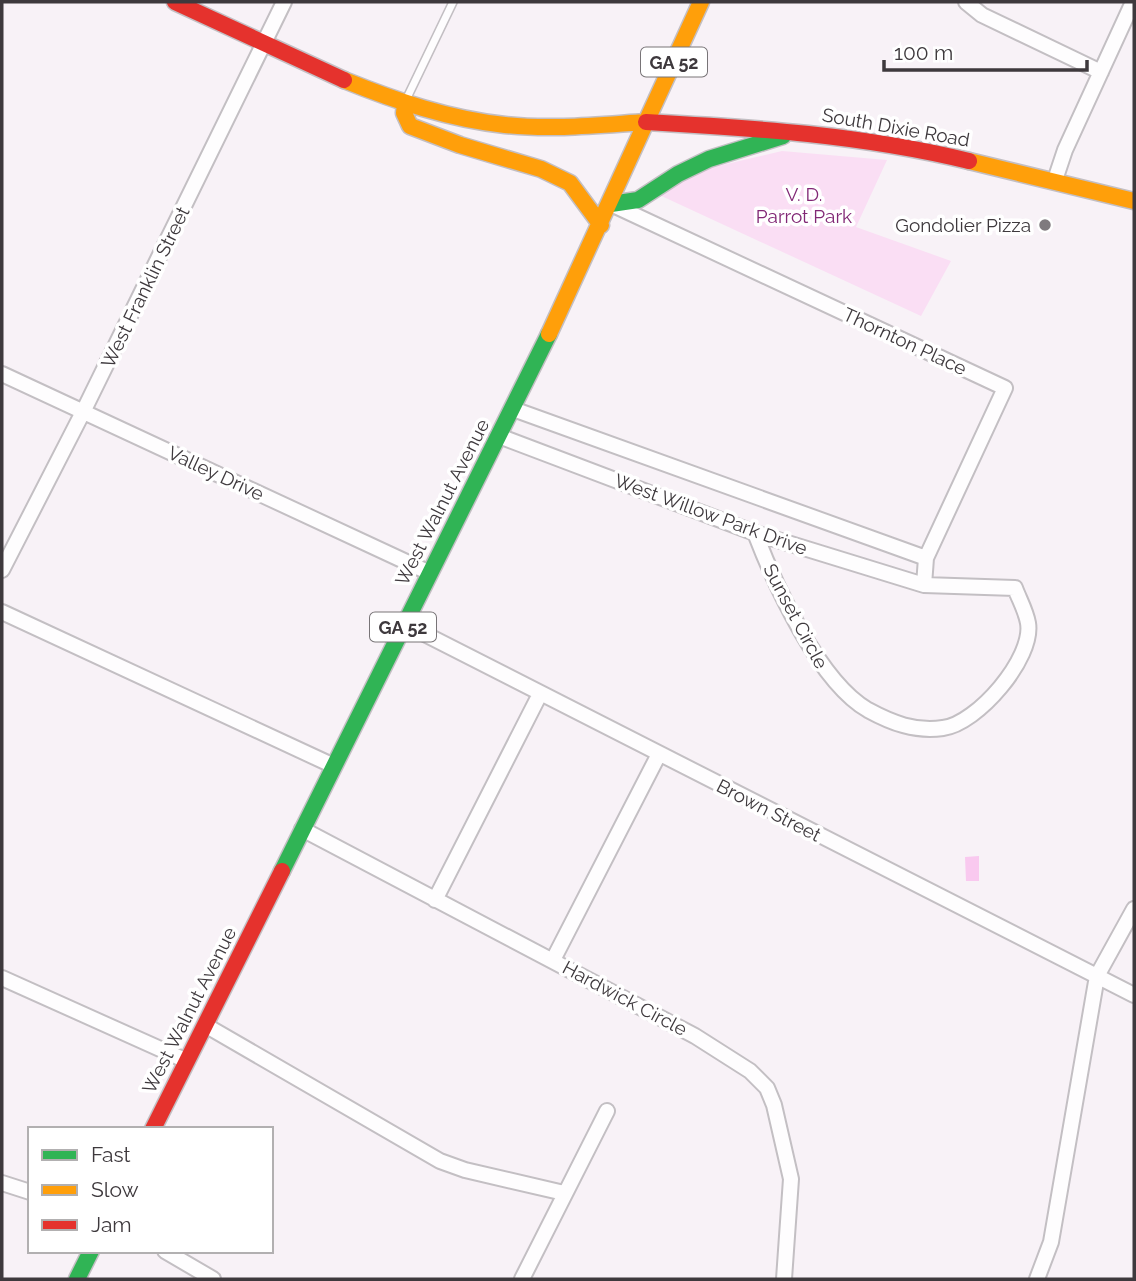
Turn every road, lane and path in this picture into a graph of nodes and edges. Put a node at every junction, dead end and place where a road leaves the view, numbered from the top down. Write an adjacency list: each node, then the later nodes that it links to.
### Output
1 (174, 2): 7 (main road, South Dixie Road)
2 (284, 2): 7 (street, West Franklin Street)
3 (453, 2): 9 (lane)
4 (1133, 2): 8 (street)
5 (697, 3): 10 (main road, West Walnut Avenue / GA 52)
6 (969, 3): 8 (street)
7 (265, 43): 9 (main road, South Dixie Road); 18 (street, West Franklin Street)
8 (1101, 72): 12 (street)
9 (405, 103): 10 (main road, South Dixie Road); 15 (main road)
10 (646, 122): 11 (main road, South Dixie Road); 14 (main road, West Walnut Avenue / GA 52)
11 (797, 132): 12 (main road, South Dixie Road); 14 (main road)
12 (1055, 180): 13 (main road, South Dixie Road)
13 (1134, 201)
14 (611, 204): 15 (main road, West Walnut Avenue / GA 52); 21 (street, Thornton Place)
15 (601, 225): 17 (main road, West Walnut Avenue / GA 52)
16 (2, 374): 18 (street, Valley Drive)
17 (513, 409): 19 (main road, West Walnut Avenue / GA 52); 21 (street)
18 (83, 412): 22 (street, West Franklin Street); 23 (street, Valley Drive)
19 (499, 436): 20 (street, West Willow Park Drive); 23 (main road, West Walnut Avenue / GA 52)
20 (755, 533): 24 (street, West Willow Park Drive); 24 (street, Sunset Circle)
21 (926, 558): 24 (street, Thornton Place)
22 (2, 570)
23 (430, 573): 26 (main road, West Walnut Avenue / GA 52)
24 (924, 585)
25 (2, 612): 29 (street)
26 (405, 624): 27 (street, Brown Street); 29 (main road, West Walnut Avenue / GA 52)
27 (540, 694): 28 (street, Brown Street); 31 (street)
28 (659, 754): 33 (street); 34 (street, Brown Street)
29 (334, 766): 30 (main road, West Walnut Avenue / GA 52)
30 (302, 829): 31 (street, Hardwick Circle); 37 (main road, West Walnut Avenue / GA 52)
31 (435, 900): 33 (street, Hardwick Circle)
32 (1134, 909): 34 (street)
33 (552, 960): 49 (street, Hardwick Circle)
34 (1097, 976): 36 (street, Brown Street); 50 (street)
35 (2, 978): 38 (street)
36 (1134, 995)
37 (205, 1025): 38 (main road, West Walnut Avenue / GA 52); 43 (street)
38 (187, 1061): 40 (main road, West Walnut Avenue / GA 52)
39 (607, 1111): 43 (street)
40 (154, 1127)
41 (2, 1183): 42 (street)
42 (28, 1191)
43 (564, 1193): 48 (street)
44 (90, 1253): 46 (main road)
45 (168, 1253): 47 (street)
46 (77, 1279)
47 (213, 1279)
48 (522, 1279)
49 (784, 1279)
50 (1037, 1279)

